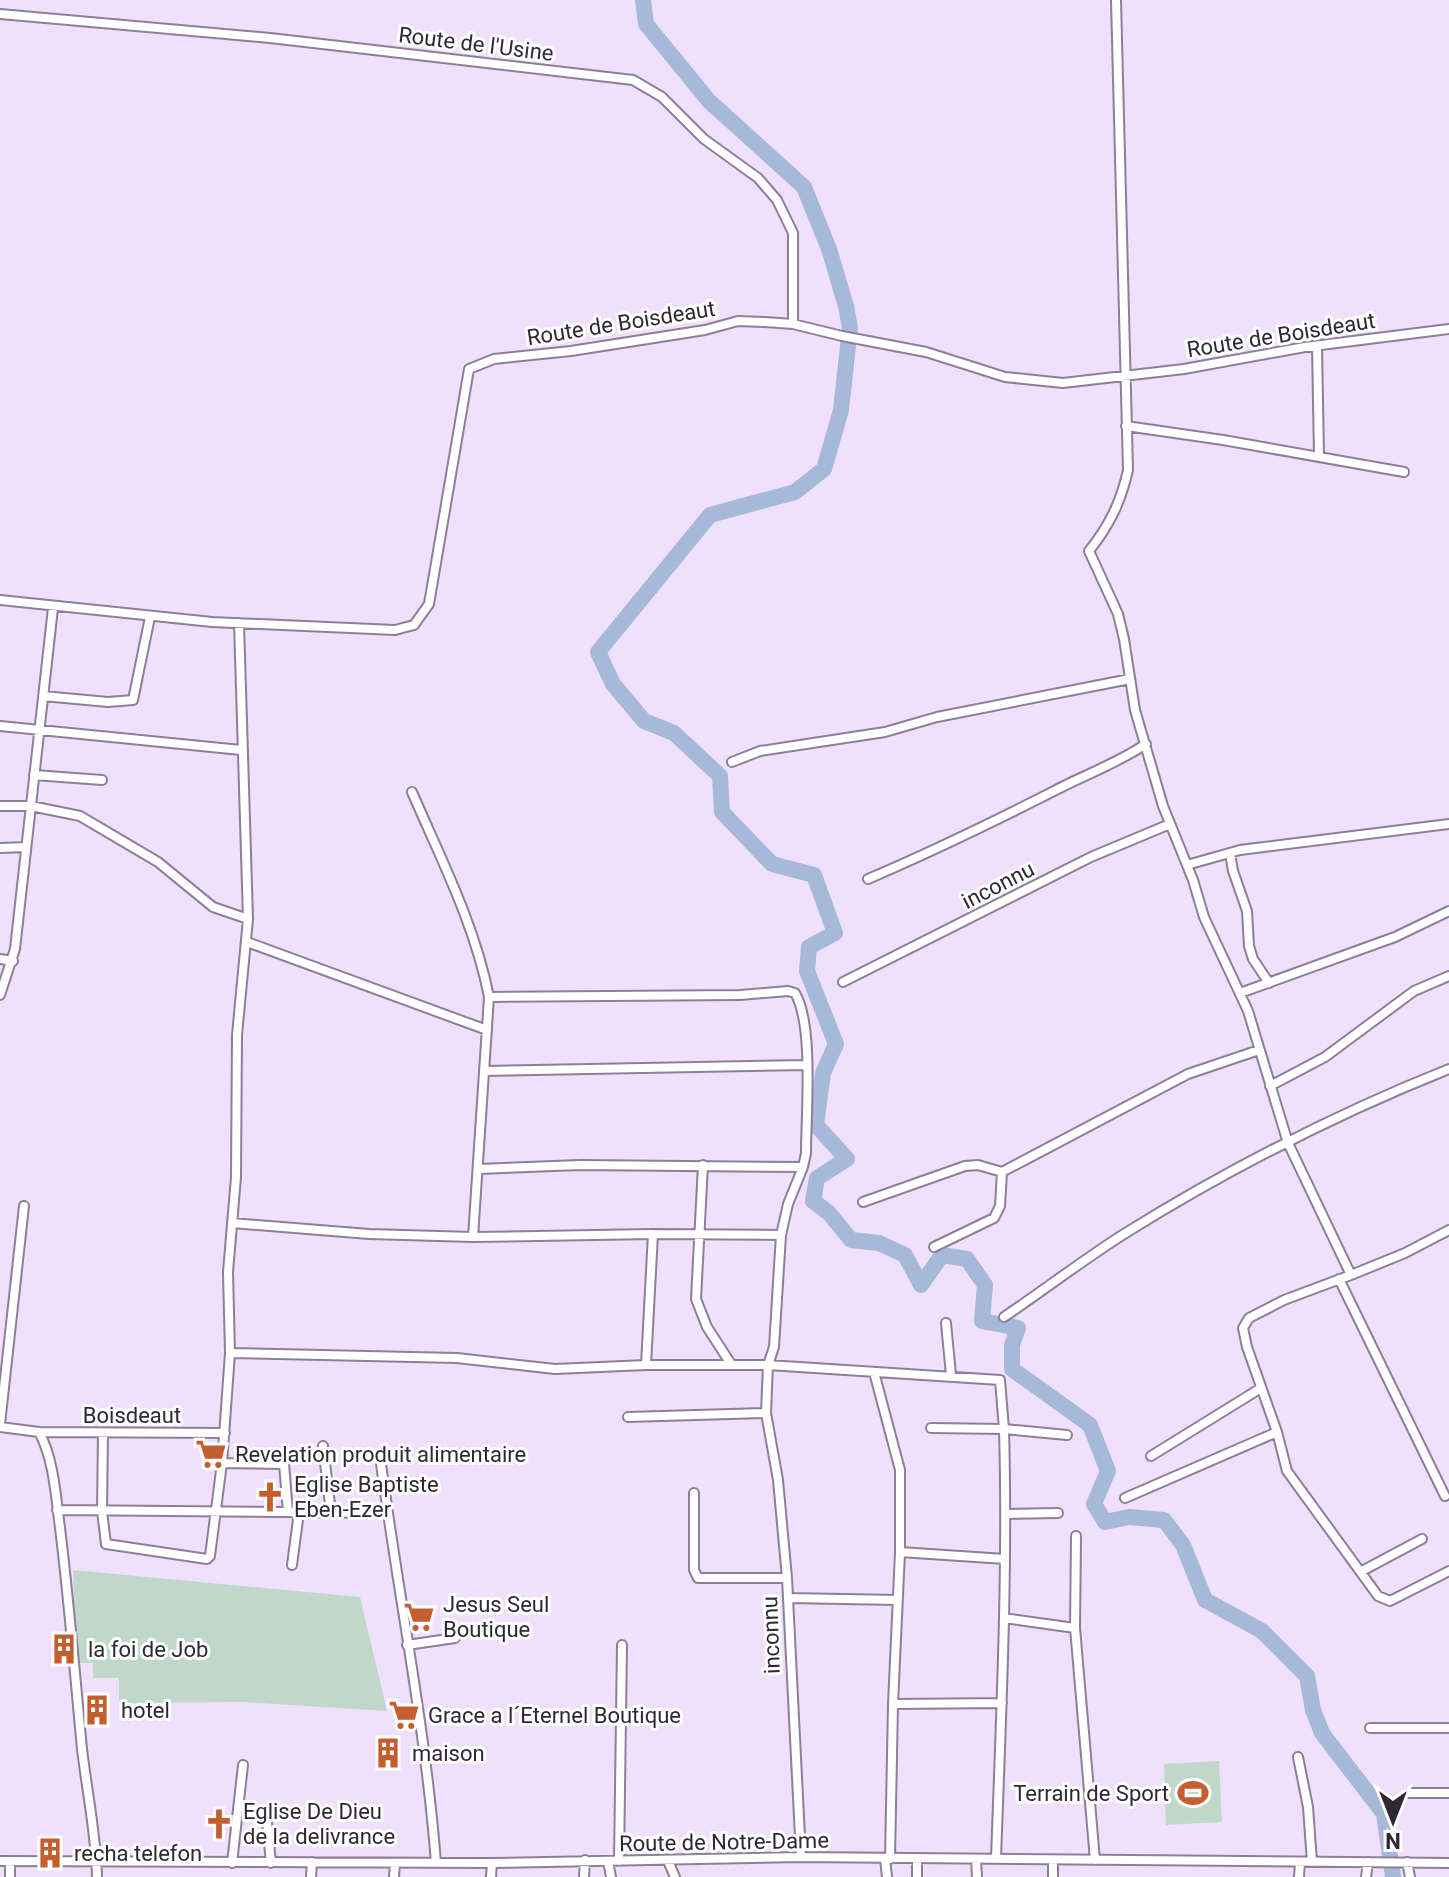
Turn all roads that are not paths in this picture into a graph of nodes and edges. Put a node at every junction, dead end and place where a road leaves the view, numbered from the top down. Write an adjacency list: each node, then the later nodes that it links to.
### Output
1 (1116, 0): 6 (street)
2 (0, 14): 3 (street, Route de l'Usine)
3 (793, 324): 6 (street, Route de Boisdeaut); 13 (street, Route de Boisdeaut)
4 (1449, 329): 5 (street, Route de Boisdeaut)
5 (1317, 346): 6 (street, Route de Boisdeaut); 8 (street)
6 (1126, 376): 7 (street)
7 (1126, 426): 8 (street); 14 (street)
8 (1319, 456): 9 (street)
9 (1404, 472)
10 (0, 600): 11 (street, Route de Boisdeaut)
11 (53, 608): 12 (street, Route de Boisdeaut); 15 (street)
12 (150, 617): 13 (street, Route de Boisdeaut); 15 (street)
13 (239, 623): 19 (street)
14 (1130, 679): 18 (street); 20 (street)
15 (43, 696): 17 (street)
16 (0, 726): 17 (street)
17 (39, 730): 19 (street); 21 (street)
18 (1146, 744): 26 (street); 32 (street)
19 (241, 750): 34 (street)
20 (732, 762)
21 (34, 775): 22 (street); 25 (street)
22 (102, 780)
23 (412, 792): 44 (street)
24 (0, 806): 25 (street)
25 (31, 806): 28 (street); 34 (street)
26 (1170, 824): 31 (street); 40 (street, inconnu)
27 (1449, 824): 30 (street)
28 (26, 847): 29 (street); 37 (street)
29 (0, 848)
30 (1230, 853): 31 (street); 41 (street)
31 (1187, 865): 42 (street)
32 (868, 879)
33 (1449, 911): 41 (street)
34 (248, 919): 35 (street)
35 (247, 942): 45 (street); 58 (street)
36 (0, 959): 37 (street)
37 (13, 961): 39 (street)
38 (1449, 976): 50 (street)
39 (2, 982): 43 (street)
40 (843, 982)
41 (1269, 983): 42 (street)
42 (1240, 993): 46 (street)
43 (0, 995)
44 (489, 997): 45 (street); 47 (street)
45 (487, 1030): 49 (street)
46 (1259, 1050): 50 (street); 55 (street)
47 (807, 1065): 49 (street); 53 (street)
48 (1449, 1069): 51 (street)
49 (485, 1071): 54 (street)
50 (1270, 1086): 51 (street)
51 (1288, 1143): 65 (street); 67 (street)
52 (703, 1165): 53 (street); 54 (street); 61 (street)
53 (803, 1167): 62 (street)
54 (479, 1169): 63 (street)
55 (1002, 1172): 56 (street); 64 (street)
56 (863, 1202)
57 (24, 1206): 78 (street)
58 (232, 1223): 63 (street); 69 (street)
59 (1449, 1230): 65 (street)
60 (653, 1234): 61 (street); 63 (street); 71 (street)
61 (699, 1234): 62 (street); 70 (street)
62 (781, 1235): 72 (street)
63 (473, 1237)
64 (934, 1247)
65 (1351, 1275): 66 (street)
66 (1339, 1279): 75 (street); 91 (street)
67 (1004, 1317)
68 (946, 1323): 74 (street)
69 (230, 1353): 71 (street); 84 (street)
70 (731, 1364): 71 (street); 72 (street)
71 (646, 1365)
72 (768, 1365): 73 (street); 76 (street, inconnu)
73 (874, 1372): 74 (street); 104 (street)
74 (951, 1375): 80 (street)
75 (1261, 1388): 82 (street); 87 (street)
76 (766, 1413): 77 (street); 109 (street, inconnu)
77 (628, 1417)
78 (0, 1426): 81 (street, Boisdeaut)
79 (931, 1428): 80 (street)
80 (1004, 1429): 85 (street); 101 (street)
81 (39, 1432): 83 (street, Boisdeaut); 93 (street)
82 (1277, 1432): 92 (street); 107 (street)
83 (103, 1433): 84 (street, Boisdeaut); 94 (street)
84 (225, 1433): 88 (street)
85 (1067, 1435)
86 (323, 1446): 98 (street)
87 (1151, 1456)
88 (222, 1463): 95 (street); 96 (street)
89 (381, 1464): 99 (street)
90 (694, 1493): 109 (street)
91 (1445, 1496)
92 (1125, 1498)
93 (57, 1510): 94 (street); 126 (street)
94 (102, 1511): 95 (street); 95 (street)
95 (215, 1512): 96 (street)
96 (288, 1512): 97 (street)
97 (299, 1512): 98 (street); 106 (street)
98 (331, 1513): 99 (street)
99 (388, 1513): 115 (street)
100 (1058, 1513): 101 (street)
101 (1006, 1514): 105 (street)
102 (1076, 1536): 113 (street)
103 (1422, 1539): 107 (street)
104 (900, 1552): 105 (street); 111 (street)
105 (1005, 1559): 112 (street)
106 (292, 1565)
107 (1362, 1571): 108 (street)
108 (1449, 1571)
109 (787, 1578): 110 (street, inconnu)
110 (788, 1598): 111 (street); 127 (street, inconnu)
111 (898, 1600): 118 (street)
112 (1004, 1618): 113 (street); 117 (street)
113 (1075, 1628): 134 (street)
114 (455, 1638): 115 (street)
115 (407, 1645): 147 (street)
116 (622, 1645): 137 (street)
117 (1002, 1703): 118 (street); 131 (street)
118 (893, 1704): 128 (street)
119 (1370, 1728): 120 (street)
120 (1449, 1728)
121 (1298, 1757): 141 (street)
122 (243, 1765): 144 (street)
123 (1409, 1793): 124 (street)
124 (1449, 1793)
125 (266, 1812): 145 (street)
126 (96, 1856): 135 (street, Route de Notre-Dame); 144 (street, Route de Notre-Dame); 151 (street)
127 (801, 1857): 128 (street, Route de Notre-Dame); 138 (street, Route de Notre-Dame)
128 (887, 1859): 129 (street, Route de Notre-Dame); 158 (street)
129 (917, 1859): 130 (street, Route de Notre-Dame); 159 (street)
130 (976, 1859): 131 (street, Route de Notre-Dame); 160 (street)
131 (996, 1859): 133 (street, Route de Notre-Dame)
132 (585, 1860): 136 (street, Route de Notre-Dame); 148 (street, Route de Notre-Dame); 155 (street)
133 (1053, 1860): 134 (street, Route de Notre-Dame); 161 (street)
134 (1095, 1860): 140 (street, Route de Notre-Dame)
135 (5, 1861): 150 (street)
136 (608, 1861): 137 (street, Route de Notre-Dame); 156 (street)
137 (619, 1861): 138 (street, Route de Notre-Dame)
138 (668, 1861): 157 (street)
139 (312, 1862): 145 (street, Route de Notre-Dame); 146 (street, Route de Notre-Dame); 152 (street)
140 (1300, 1862): 141 (street, Route de Notre-Dame); 162 (street)
141 (1312, 1862): 142 (street, Route de Notre-Dame)
142 (1373, 1862): 143 (street, Route de Notre-Dame); 163 (street)
143 (1402, 1862): 149 (street, Route de Notre-Dame); 164 (street)
144 (232, 1863): 145 (street, Route de Notre-Dame)
145 (271, 1863)
146 (395, 1863): 147 (street, Route de Notre-Dame); 153 (street)
147 (436, 1863): 148 (street, Route de Notre-Dame)
148 (492, 1863): 154 (street)
149 (1449, 1863)
150 (10, 1877)
151 (97, 1877)
152 (311, 1877)
153 (394, 1877)
154 (491, 1877)
155 (584, 1877)
156 (611, 1877)
157 (675, 1877)
158 (887, 1877)
159 (917, 1877)
160 (977, 1877)
161 (1053, 1877)
162 (1299, 1877)
163 (1366, 1877)
164 (1410, 1877)

